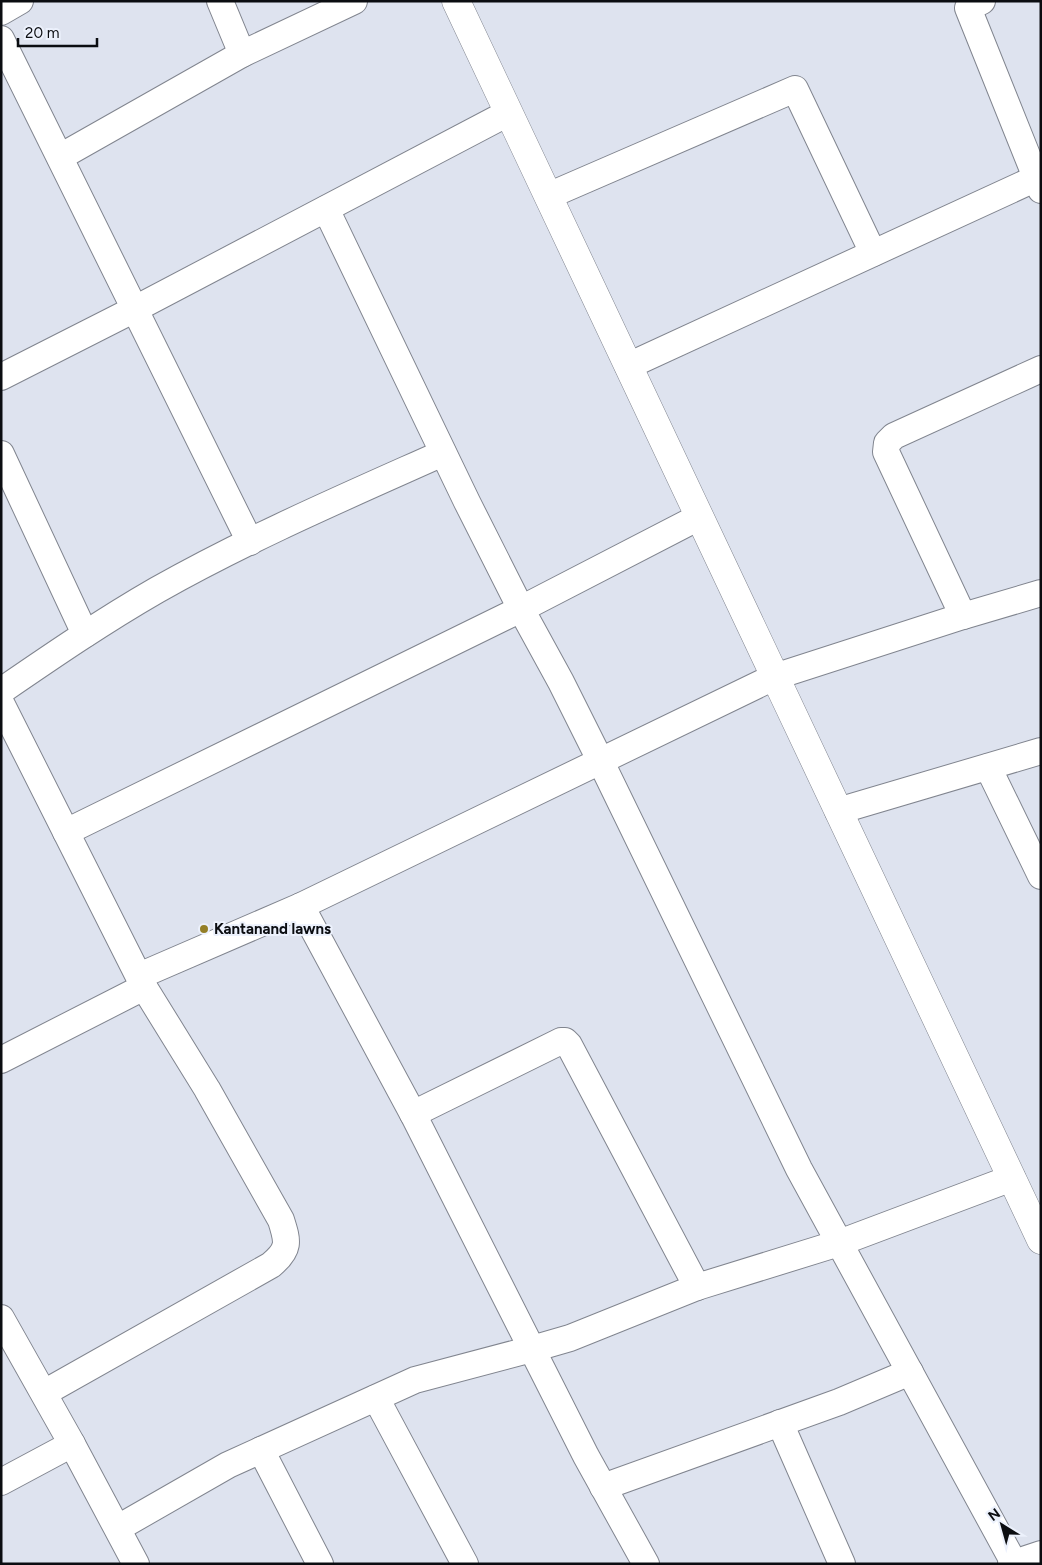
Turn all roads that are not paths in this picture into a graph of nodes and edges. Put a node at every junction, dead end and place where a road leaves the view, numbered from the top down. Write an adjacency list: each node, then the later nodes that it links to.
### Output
1 (20, 1): 6 (street)
2 (220, 1): 8 (street)
3 (354, 1): 8 (street)
4 (456, 1): 9 (street)
5 (982, 1): 11 (street)
6 (1, 12)
7 (1, 39): 10 (street)
8 (242, 54): 10 (street)
9 (508, 113): 12 (street); 13 (street)
10 (60, 157): 15 (street)
11 (1039, 181): 14 (street)
12 (548, 196): 14 (street); 16 (street)
13 (326, 209): 15 (street); 19 (street)
14 (873, 253): 16 (street)
15 (135, 309): 18 (street); 23 (street)
16 (628, 366): 22 (street)
17 (1041, 369): 26 (street)
18 (1, 377)
19 (443, 453): 23 (street); 25 (street)
20 (1, 454): 21 (street)
21 (8, 489): 27 (street)
22 (698, 516): 25 (street); 28 (street)
23 (250, 542): 27 (street)
24 (1041, 593): 26 (street)
25 (521, 609): 32 (street); 35 (street)
26 (963, 616): 28 (street)
27 (85, 634): 29 (street)
28 (774, 677): 32 (street); 34 (street)
29 (1, 691)
30 (1, 702): 35 (street)
31 (1041, 751): 33 (street)
32 (600, 760): 37 (street); 43 (street)
33 (988, 767): 34 (street); 36 (street)
34 (838, 811): 41 (street)
35 (66, 832): 38 (street)
36 (1041, 876)
37 (301, 906): 38 (street); 40 (street)
38 (141, 982): 39 (street); 48 (street)
39 (1, 1060)
40 (412, 1114): 44 (street); 46 (street)
41 (1012, 1178): 42 (street); 43 (street)
42 (1041, 1240)
43 (839, 1243): 44 (street); 47 (street)
44 (697, 1287): 46 (street)
45 (1, 1318): 48 (street)
46 (532, 1350): 49 (street); 54 (street)
47 (910, 1372): 50 (street); 57 (street)
48 (44, 1393): 51 (street)
49 (376, 1398): 52 (street); 60 (street)
50 (780, 1423): 54 (street); 62 (street)
51 (72, 1444): 53 (street); 55 (street)
52 (261, 1450): 55 (street); 59 (street)
53 (1, 1482)
54 (603, 1487): 61 (street)
55 (118, 1528): 58 (street)
56 (1041, 1554): 57 (street)
57 (1012, 1563)
58 (136, 1564)
59 (320, 1564)
60 (465, 1564)
61 (646, 1564)
62 (842, 1564)

